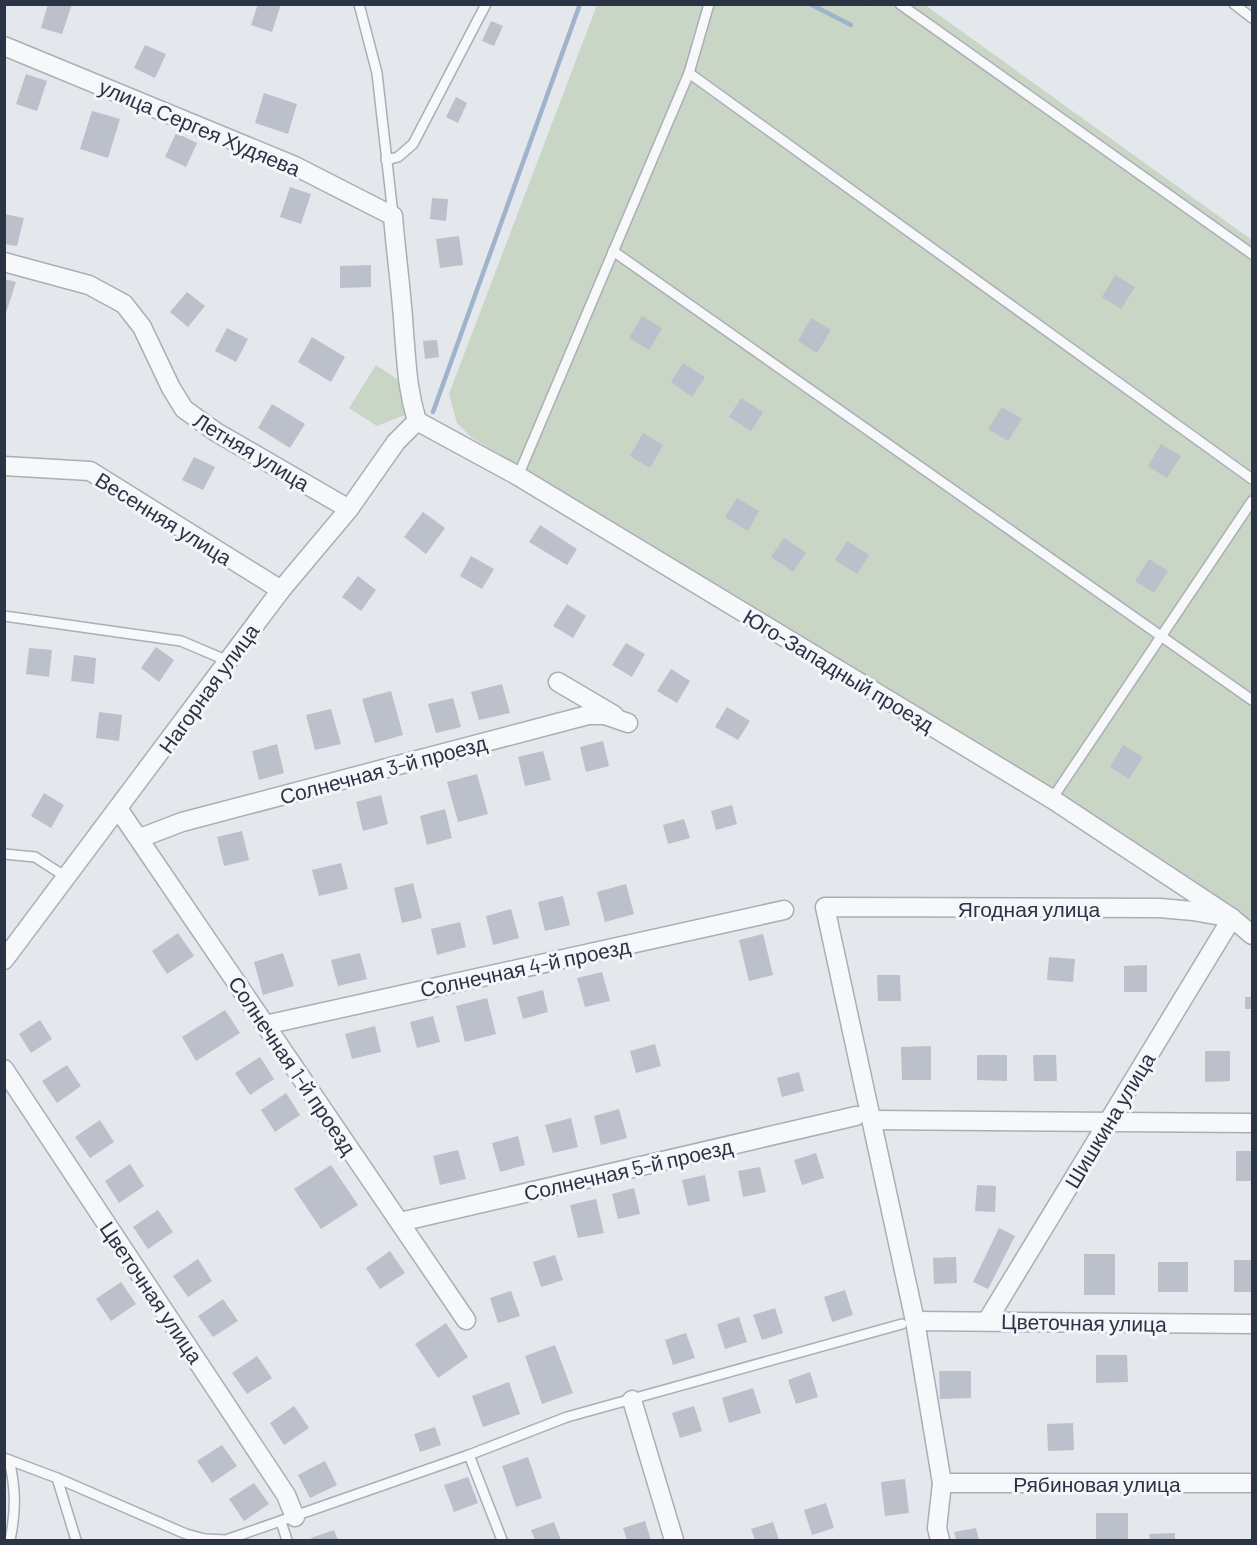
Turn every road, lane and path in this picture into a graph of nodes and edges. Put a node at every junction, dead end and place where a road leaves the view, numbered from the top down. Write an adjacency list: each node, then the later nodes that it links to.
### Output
1 (359, 4): 9 (lane)
2 (486, 4): 9 (lane)
3 (709, 4): 8 (lane)
4 (900, 4): 12 (lane)
5 (1234, 4): 6 (lane)
6 (1252, 18)
7 (4, 46): 10 (street, улица Сергея Худяева)
8 (689, 73): 11 (lane); 17 (lane)
9 (386, 160): 10 (lane)
10 (393, 216): 14 (street)
11 (613, 251): 16 (lane); 22 (lane)
12 (1252, 254)
13 (4, 262): 19 (street, Летняя улица)
14 (417, 421): 16 (street, Юго-Западный проезд); 19 (street, Нагорная улица)
15 (4, 466): 20 (street, Весенняя улица)
16 (518, 476): 26 (street, Юго-Западный проезд)
17 (1252, 479)
18 (1252, 501): 22 (lane)
19 (349, 509): 20 (street, Нагорная улица)
20 (281, 590): 23 (street, Нагорная улица)
21 (4, 616): 23 (lane)
22 (1161, 637): 25 (lane); 26 (lane)
23 (228, 661): 27 (street, Нагорная улица)
24 (558, 682): 28 (street, Солнечная 3-й проезд)
25 (1252, 700)
26 (1052, 799): 32 (street, Юго-Западный проезд)
27 (119, 810): 28 (street, Солнечная 1-й проезд); 30 (street, Нагорная улица)
28 (140, 838): 35 (street, Солнечная 1-й проезд)
29 (4, 854): 30 (lane)
30 (66, 878): 34 (street, Нагорная улица)
31 (784, 910): 35 (street, Солнечная 4-й проезд)
32 (1232, 918): 33 (street, Юго-Западный проезд); 37 (street, Ягодная улица); 38 (street, Шишкина улица)
33 (1252, 934)
34 (4, 960)
35 (265, 1025): 40 (street, Солнечная 1-й проезд)
36 (4, 1070): 51 (street, Цветочная улица)
37 (864, 1118): 38 (street, Солнечная 5-й проезд); 40 (street, Солнечная 5-й проезд); 43 (street)
38 (1108, 1122): 39 (street, Солнечная 5-й проезд); 42 (street, Шишкина улица)
39 (1252, 1123)
40 (400, 1222): 41 (street, Солнечная 1-й проезд)
41 (466, 1320)
42 (987, 1321): 43 (street, Цветочная улица); 44 (street, Цветочная улица)
43 (909, 1322): 45 (lane); 49 (street)
44 (1252, 1324)
45 (632, 1400): 46 (lane); 56 (street)
46 (469, 1455): 51 (lane); 55 (lane)
47 (7, 1459): 48 (lane); 52 (lane)
48 (57, 1478): 51 (lane); 53 (lane)
49 (942, 1483): 50 (street, Рябиновая улица); 57 (street)
50 (1252, 1483)
51 (288, 1519): 54 (lane)
52 (10, 1540)
53 (76, 1540)
54 (287, 1540)
55 (502, 1540)
56 (674, 1540)
57 (939, 1540)

